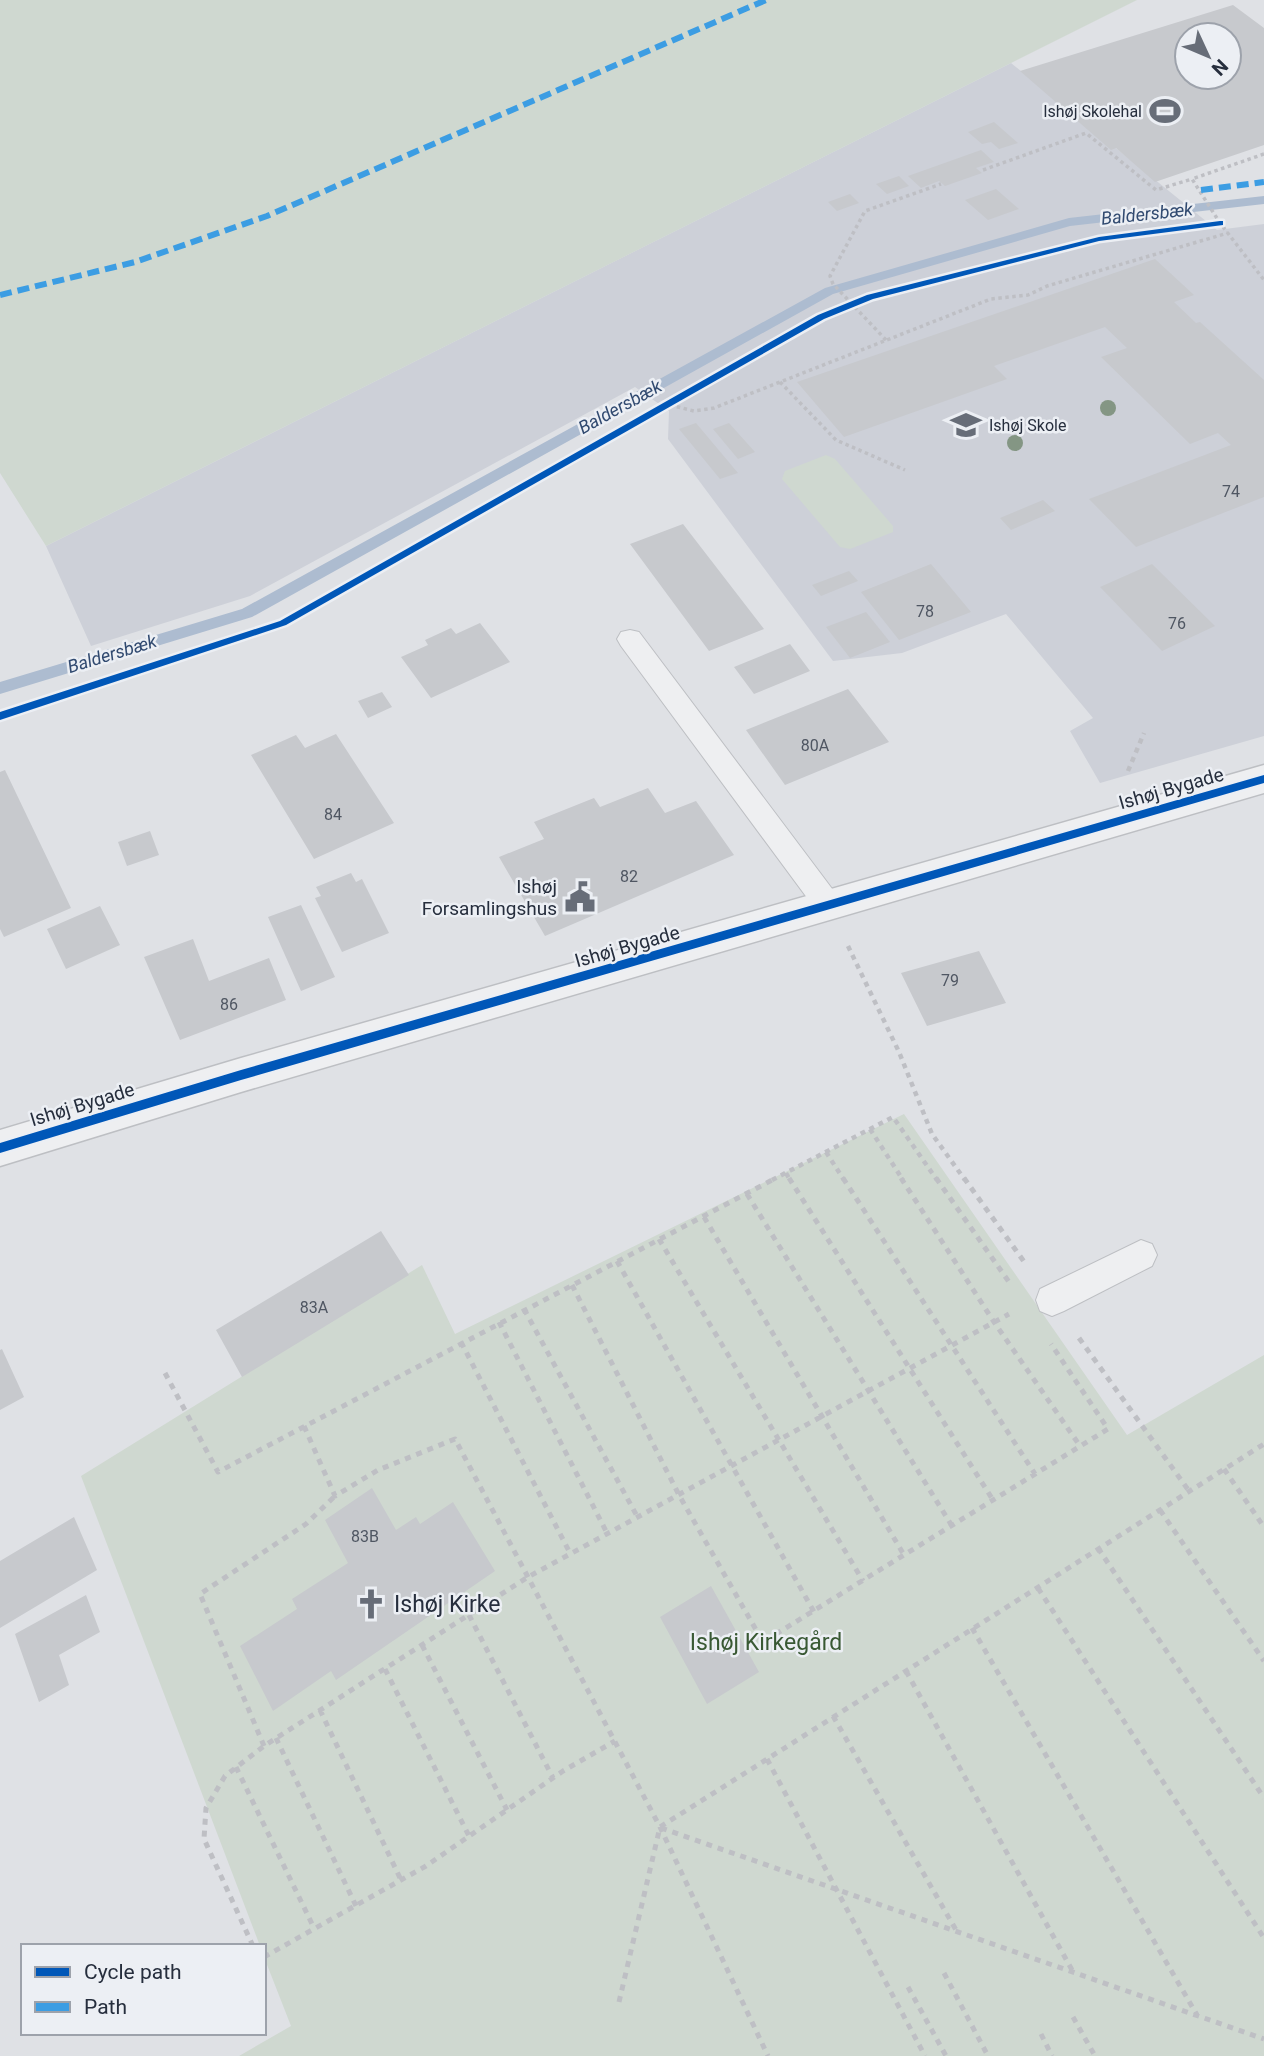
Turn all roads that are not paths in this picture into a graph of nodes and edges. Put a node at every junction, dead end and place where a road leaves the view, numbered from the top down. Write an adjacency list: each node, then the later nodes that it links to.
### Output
1 (630, 639): 3 (lane)
2 (1264, 779): 3 (street, Ishøj Bygade)
3 (829, 906): 4 (street, Ishøj Bygade)
4 (0, 1148)
5 (1141, 1255): 6 (lane)
6 (1038, 1303)

